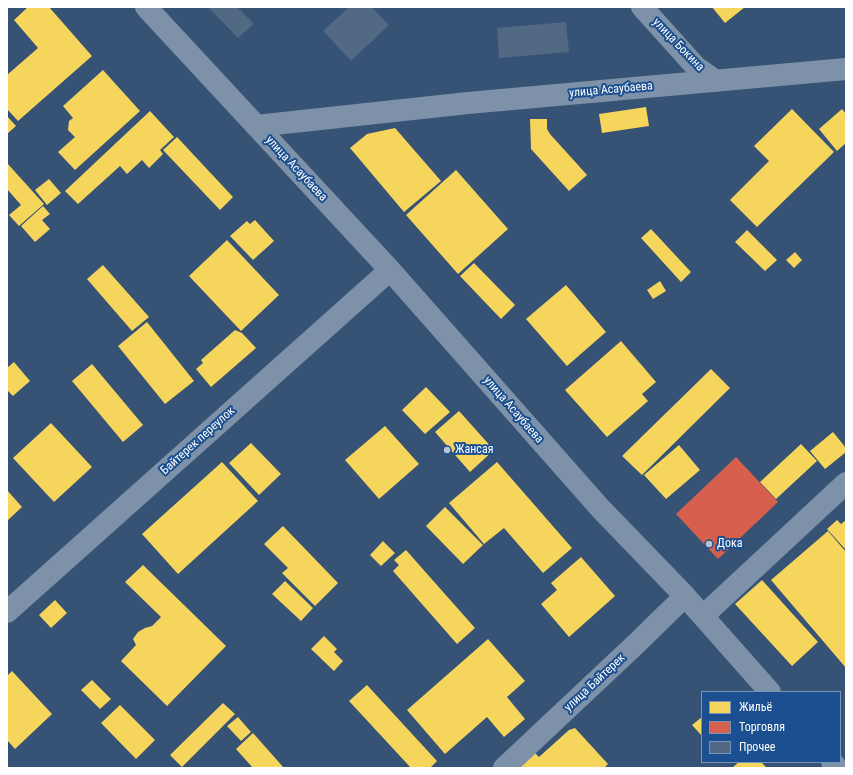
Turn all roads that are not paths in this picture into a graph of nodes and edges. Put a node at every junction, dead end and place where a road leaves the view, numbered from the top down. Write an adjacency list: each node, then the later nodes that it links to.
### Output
1 (146, 7): 5 (street, улица Асаубаева)
2 (642, 7): 4 (street, улица Бокина)
3 (846, 68): 4 (street, улица Асаубаева)
4 (716, 81): 5 (street, улица Асаубаева)
5 (256, 126): 6 (street, улица Асаубаева)
6 (390, 270): 8 (street, улица Асаубаева); 9 (street, Байтерек переулок)
7 (846, 483): 10 (street)
8 (685, 596): 10 (street, улица Асаубаева); 12 (street, улица Байтерек)
9 (7, 612)
10 (702, 616): 11 (street, улица Асаубаева)
11 (769, 691)
12 (504, 768)

